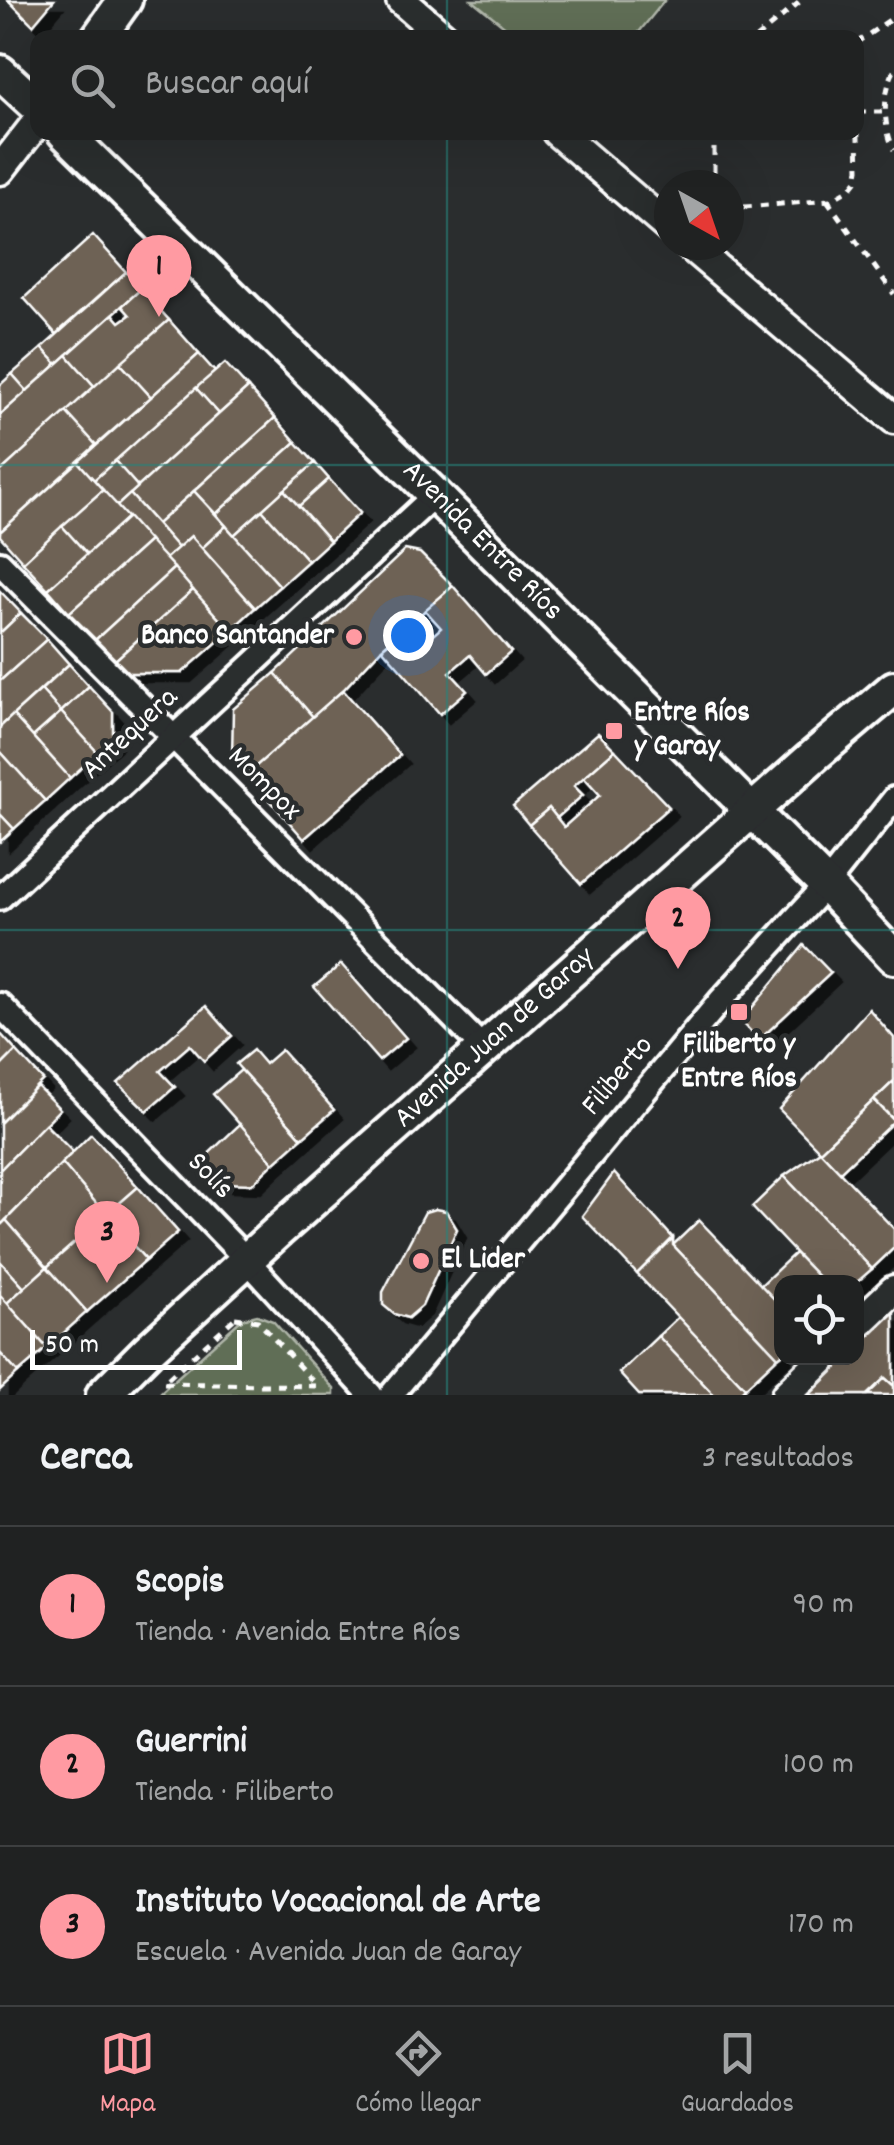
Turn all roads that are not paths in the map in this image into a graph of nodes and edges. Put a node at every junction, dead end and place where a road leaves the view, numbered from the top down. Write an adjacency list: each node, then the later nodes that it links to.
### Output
1 (125, 0): 3 (main road)
2 (401, 0): 4 (street)
3 (104, 30)
4 (437, 30)
5 (0, 72): 6 (main road)
6 (30, 100)
7 (30, 131): 10 (street)
8 (72, 140): 14 (main road, Avenida Entre Ríos)
9 (566, 140): 11 (street)
10 (0, 170)
11 (654, 215)
12 (707, 260): 13 (street)
13 (894, 419)
14 (435, 494): 17 (street, Antequera); 19 (main road, Avenida Entre Ríos)
15 (0, 563): 17 (street, Mompox)
16 (894, 688): 19 (main road, Avenida Juan de Garay)
17 (173, 737): 21 (street, Antequera); 24 (street, Mompox)
18 (894, 799): 20 (street, Filiberto)
19 (752, 811): 20 (main road, Avenida Entre Ríos); 24 (main road, Avenida Juan de Garay)
20 (826, 886): 22 (main road, Avenida Entre Ríos); 31 (street, Filiberto)
21 (0, 898)
22 (894, 957)
23 (0, 1005): 25 (street, Solís)
24 (483, 1048): 25 (main road, Avenida Juan de Garay)
25 (247, 1260): 29 (main road, Avenida Juan de Garay); 30 (street, Solís)
26 (894, 1290): 27 (street)
27 (864, 1318)
28 (817, 1365): 32 (street)
29 (103, 1395)
30 (372, 1395)
31 (391, 1395)
32 (786, 1395)

